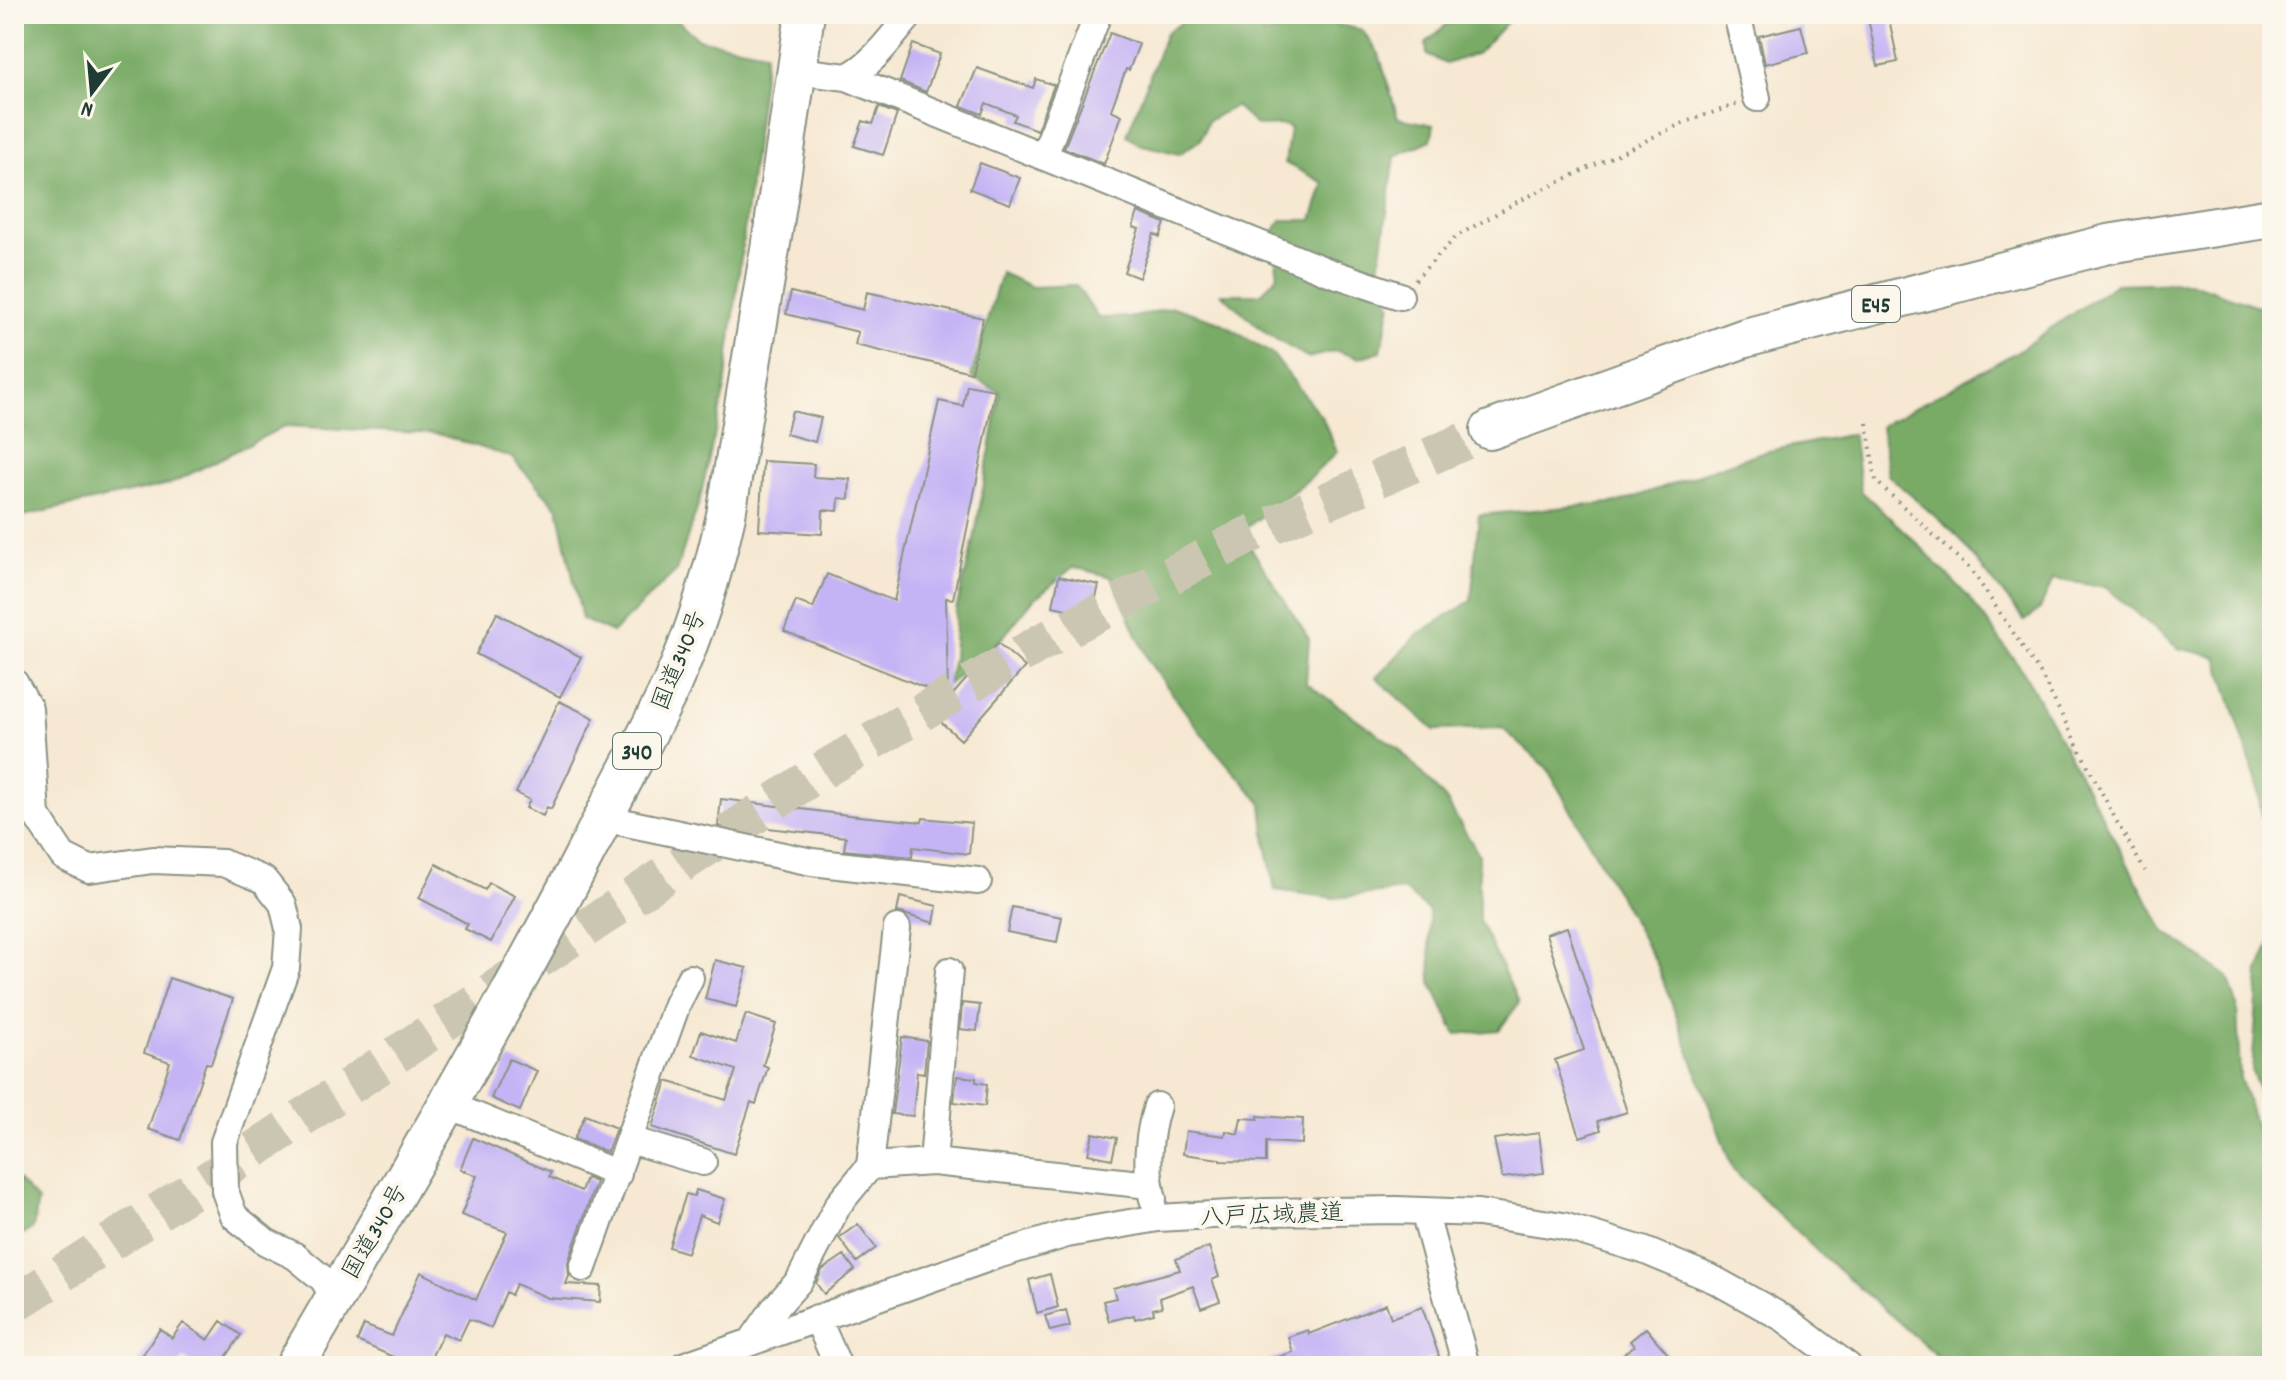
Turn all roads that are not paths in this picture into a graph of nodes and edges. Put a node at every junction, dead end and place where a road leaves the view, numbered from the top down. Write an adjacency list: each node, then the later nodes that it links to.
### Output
1 (805, 14): 5 (highway, 国道340号 / 340)
2 (911, 14): 6 (street)
3 (1098, 14): 8 (street)
4 (1737, 14): 7 (street)
5 (798, 71): 6 (street); 13 (highway, 国道340号 / 340)
6 (847, 77): 8 (street)
7 (1757, 98)
8 (1044, 156): 10 (street)
9 (2272, 218): 11 (highway, E45)
10 (1400, 296)
11 (1490, 430)
12 (14, 682): 29 (street)
13 (603, 818): 14 (street); 18 (highway, 国道340号 / 340)
14 (978, 881)
15 (897, 928): 23 (street)
16 (949, 971): 22 (street)
17 (690, 978): 20 (street)
18 (449, 1105): 24 (street); 29 (highway, 国道340号 / 340)
19 (1157, 1106): 25 (street)
20 (630, 1140): 21 (street); 24 (street)
21 (703, 1162)
22 (933, 1162): 23 (street); 25 (street)
23 (870, 1166): 31 (street)
24 (618, 1174): 28 (street)
25 (1150, 1185): 27 (street)
26 (1424, 1211): 27 (street, 八戸広域農道); 35 (street); 36 (street, 八戸広域農道)
27 (1158, 1218): 30 (street, 八戸広域農道)
28 (583, 1268)
29 (335, 1298): 32 (highway, 国道340号 / 340)
30 (817, 1318): 31 (street, 八戸広域農道); 34 (street)
31 (751, 1342): 33 (street, 八戸広域農道)
32 (295, 1366)
33 (683, 1366)
34 (838, 1366)
35 (1466, 1366)
36 (1848, 1366)

